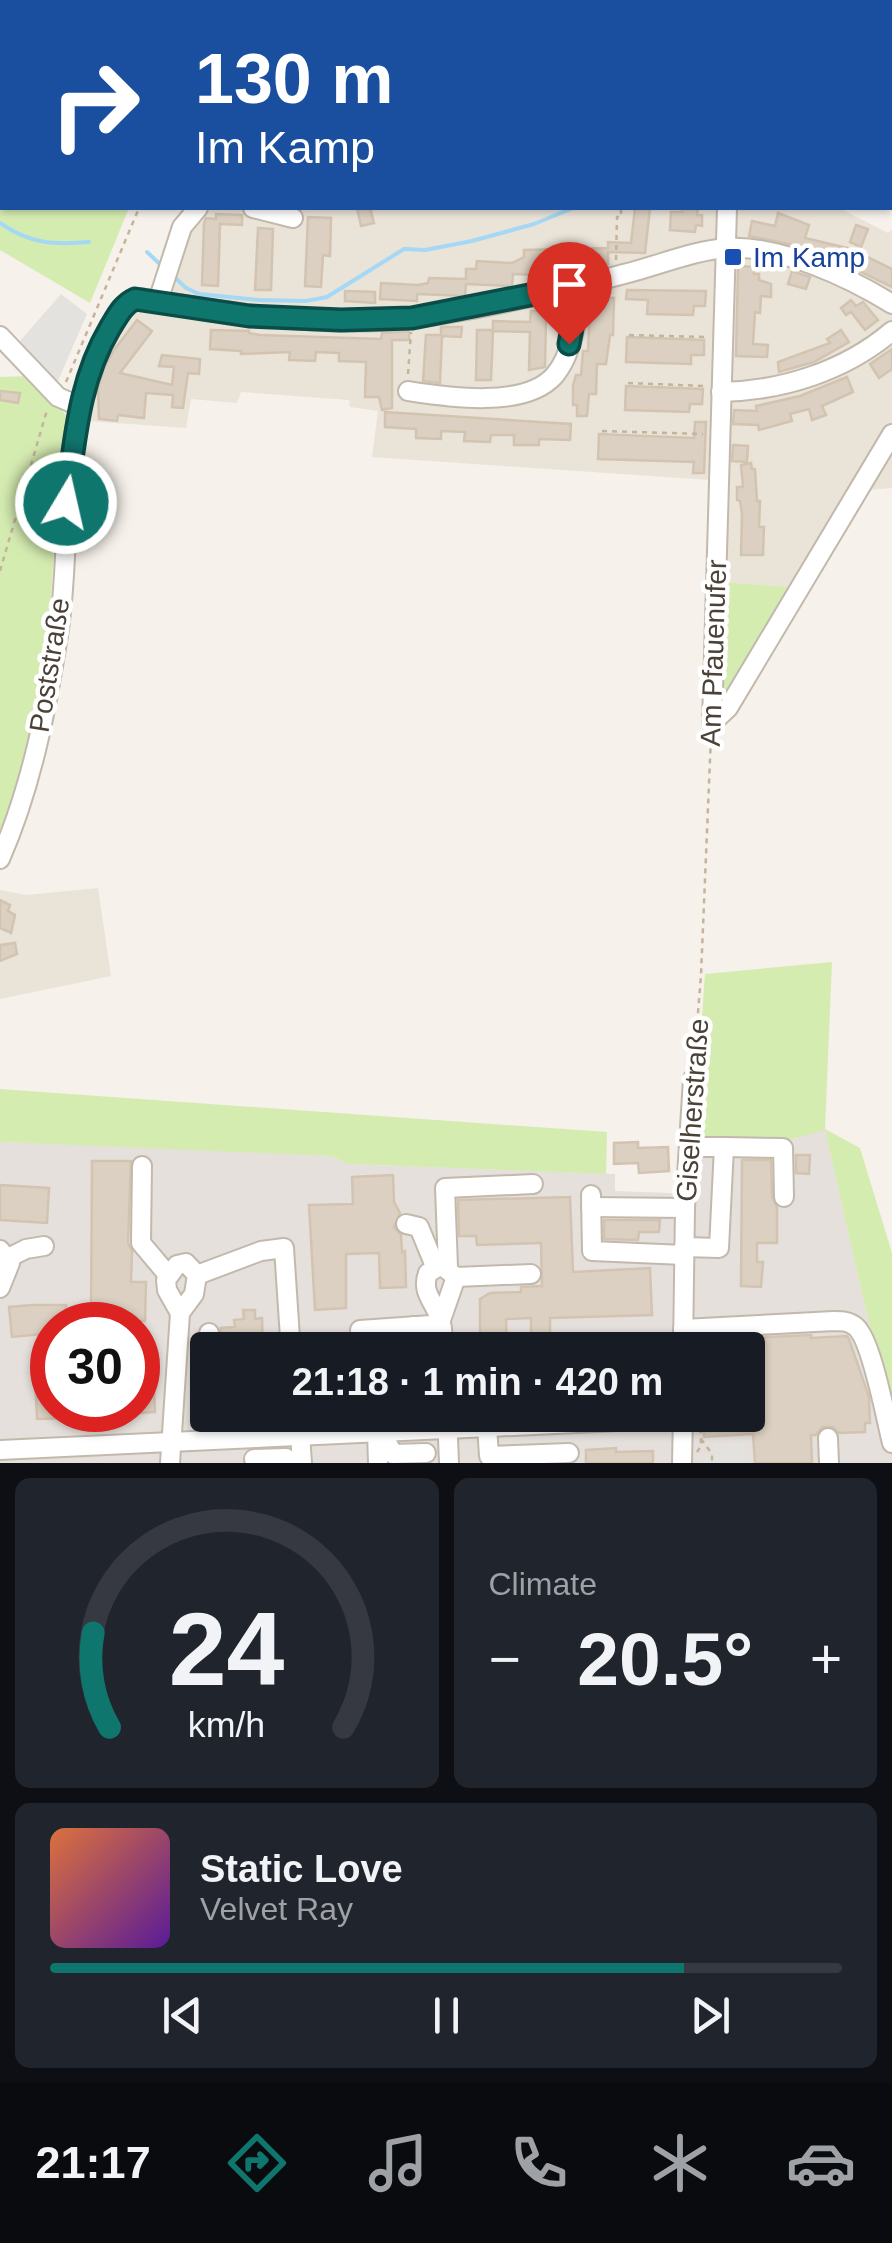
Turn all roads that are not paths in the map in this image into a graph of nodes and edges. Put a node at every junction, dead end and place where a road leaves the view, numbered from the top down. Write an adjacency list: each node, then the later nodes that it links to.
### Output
1 (196, 210): 7 (street)
2 (261, 210): 4 (street)
3 (727, 210): 5 (street, Am Pfauenufer)
4 (293, 218)
5 (726, 248): 6 (street); 8 (street); 12 (street, Am Pfauenufer)
6 (580, 285): 7 (street); 11 (street)
7 (158, 301): 13 (street, Poststraße)
8 (892, 304)
9 (892, 331): 12 (street)
10 (0, 336): 13 (street)
11 (408, 382)
12 (721, 389): 14 (street, Am Pfauenufer)
13 (79, 406): 15 (street, Poststraße)
14 (892, 434)
15 (0, 859)
16 (693, 1079): 17 (street, Giselherstraße)
17 (688, 1147): 18 (street); 22 (street, Giselherstraße)
18 (724, 1147): 21 (street); 25 (street)
19 (142, 1166): 29 (street)
20 (533, 1184): 27 (street)
21 (784, 1198)
22 (685, 1208): 25 (street, Giselherstraße); 25 (street)
23 (406, 1224): 27 (street)
24 (44, 1246): 26 (street)
25 (684, 1251): 36 (street, Giselherstraße)
26 (4, 1254): 31 (street)
27 (446, 1270): 28 (street); 33 (street); 33 (street)
28 (531, 1274)
29 (168, 1275): 30 (street); 32 (street)
30 (197, 1275): 32 (street); 37 (street)
31 (0, 1288)
32 (180, 1313): 51 (street)
33 (441, 1320): 34 (street); 40 (street)
34 (414, 1326): 38 (street); 39 (street)
35 (730, 1327): 36 (street); 42 (street); 52 (street)
36 (684, 1329): 41 (street, Giselherstraße)
37 (290, 1332)
38 (360, 1332)
39 (414, 1332)
40 (442, 1332)
41 (684, 1332)
42 (730, 1332)
43 (257, 1432): 49 (street)
44 (379, 1432): 48 (street); 53 (street); 59 (street)
45 (447, 1432): 60 (street)
46 (487, 1432): 54 (street)
47 (687, 1432): 61 (street)
48 (293, 1436): 49 (street); 57 (street)
49 (257, 1438): 51 (street)
50 (828, 1438): 62 (street)
51 (172, 1443): 55 (street); 58 (street)
52 (892, 1443)
53 (426, 1453)
54 (569, 1453)
55 (11, 1454)
56 (254, 1460): 57 (street)
57 (291, 1461)
58 (170, 1463)
59 (378, 1463)
60 (448, 1463)
61 (682, 1463)
62 (829, 1463)

